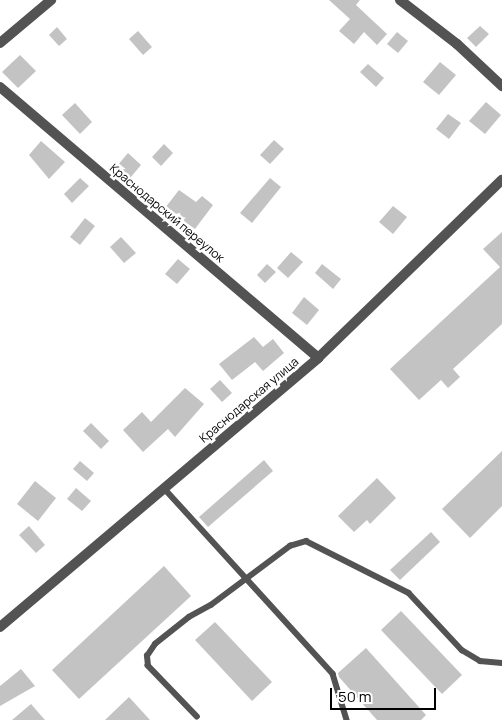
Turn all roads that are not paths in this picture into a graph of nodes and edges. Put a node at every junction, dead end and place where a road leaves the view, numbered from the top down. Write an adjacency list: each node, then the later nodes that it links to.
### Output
1 (51, 0): 3 (street)
2 (400, 0): 4 (street)
3 (0, 43)
4 (502, 86)
5 (0, 87): 7 (street, Краснодарский переулок)
6 (502, 180): 7 (street, Краснодарская улица)
7 (318, 358): 8 (street, Краснодарская улица)
8 (164, 488): 9 (lane); 10 (street, Краснодарская улица)
9 (246, 578): 11 (lane); 12 (lane); 13 (lane)
10 (0, 627)
11 (502, 663)
12 (197, 717)
13 (347, 720)

